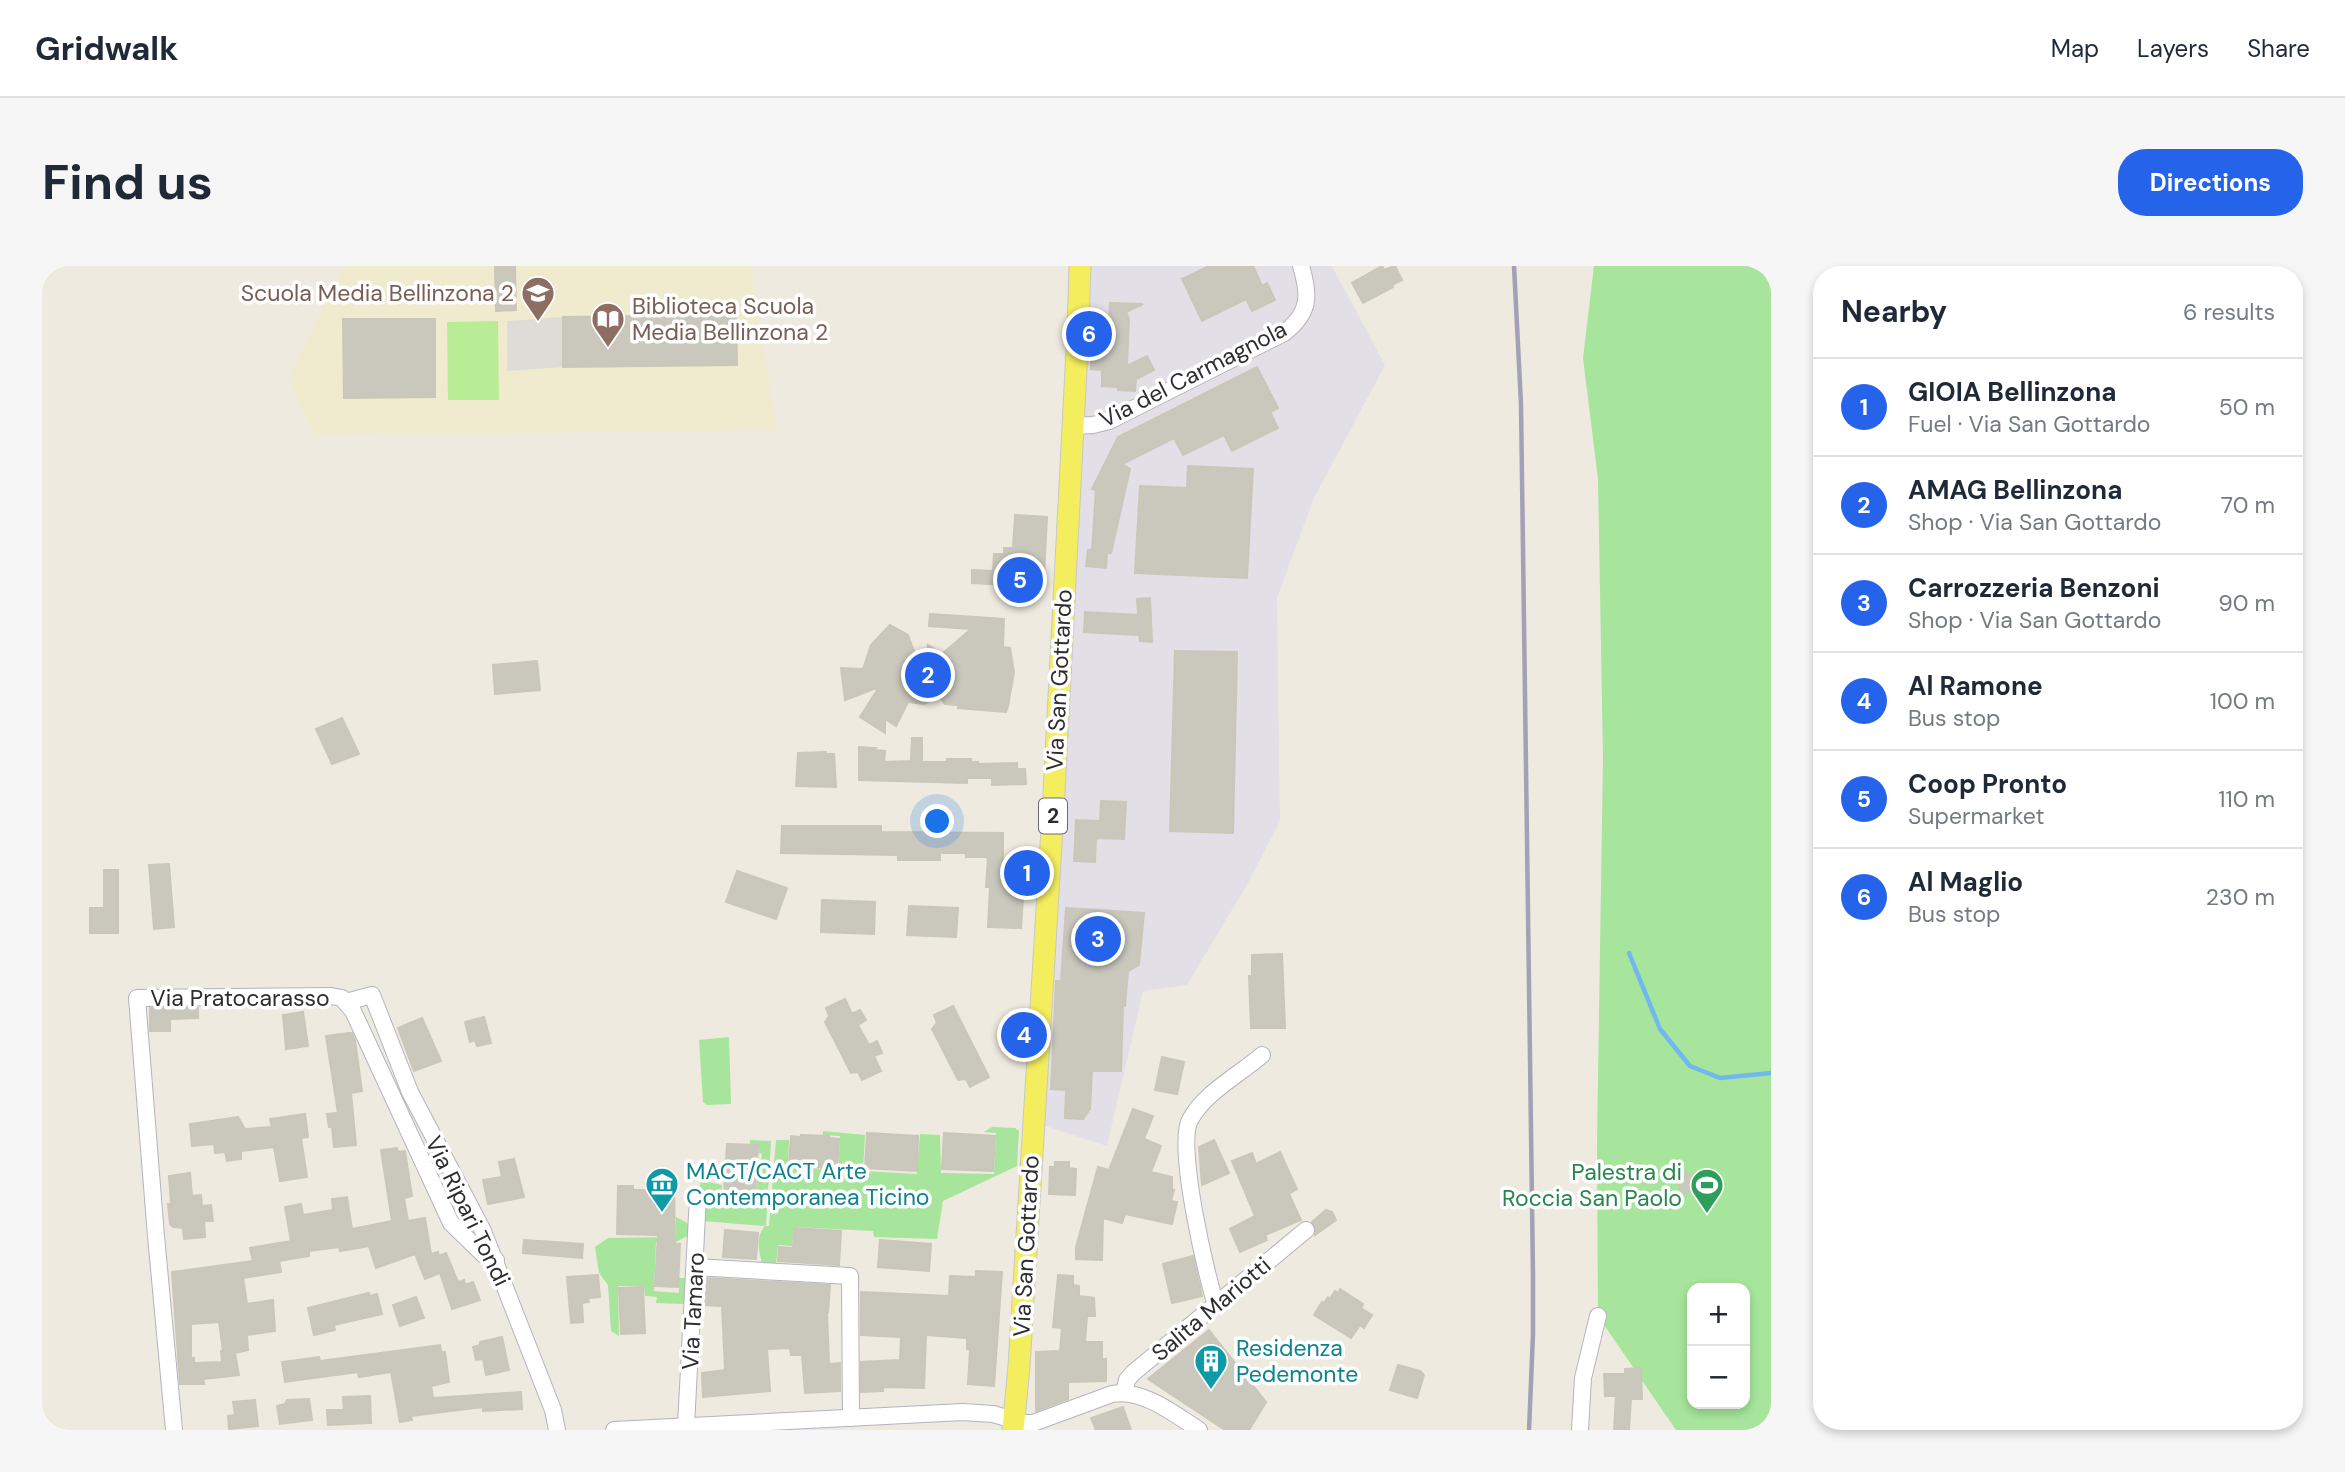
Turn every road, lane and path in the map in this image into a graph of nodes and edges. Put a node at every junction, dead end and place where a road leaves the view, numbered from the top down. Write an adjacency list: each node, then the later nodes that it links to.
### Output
1 (1080, 266): 3 (main road, Via San Gottardo / 2)
2 (1301, 266): 3 (street, Via del Carmagnola)
3 (1072, 426): 14 (main road, Via San Gottardo / 2)
4 (346, 1002): 8 (street, Via Pratocarasso); 8 (street, Via Ripari Tondi); 16 (street, Via Pratocarasso)
5 (1262, 1055): 10 (street)
6 (698, 1196): 9 (street, Via Tamaro)
7 (1306, 1230): 10 (street, Salita Mariotti)
8 (496, 1260): 17 (street, Via Ripari Tondi)
9 (695, 1267): 13 (street); 15 (street, Via Tamaro)
10 (1216, 1305): 12 (street, Salita Mariotti)
11 (1598, 1316): 20 (street)
12 (1124, 1392): 14 (street); 19 (street)
13 (851, 1418): 14 (street); 15 (street)
14 (1013, 1425)
15 (686, 1426): 18 (street)
16 (174, 1430)
17 (557, 1430)
18 (614, 1430)
19 (1199, 1430)
20 (1580, 1430)

